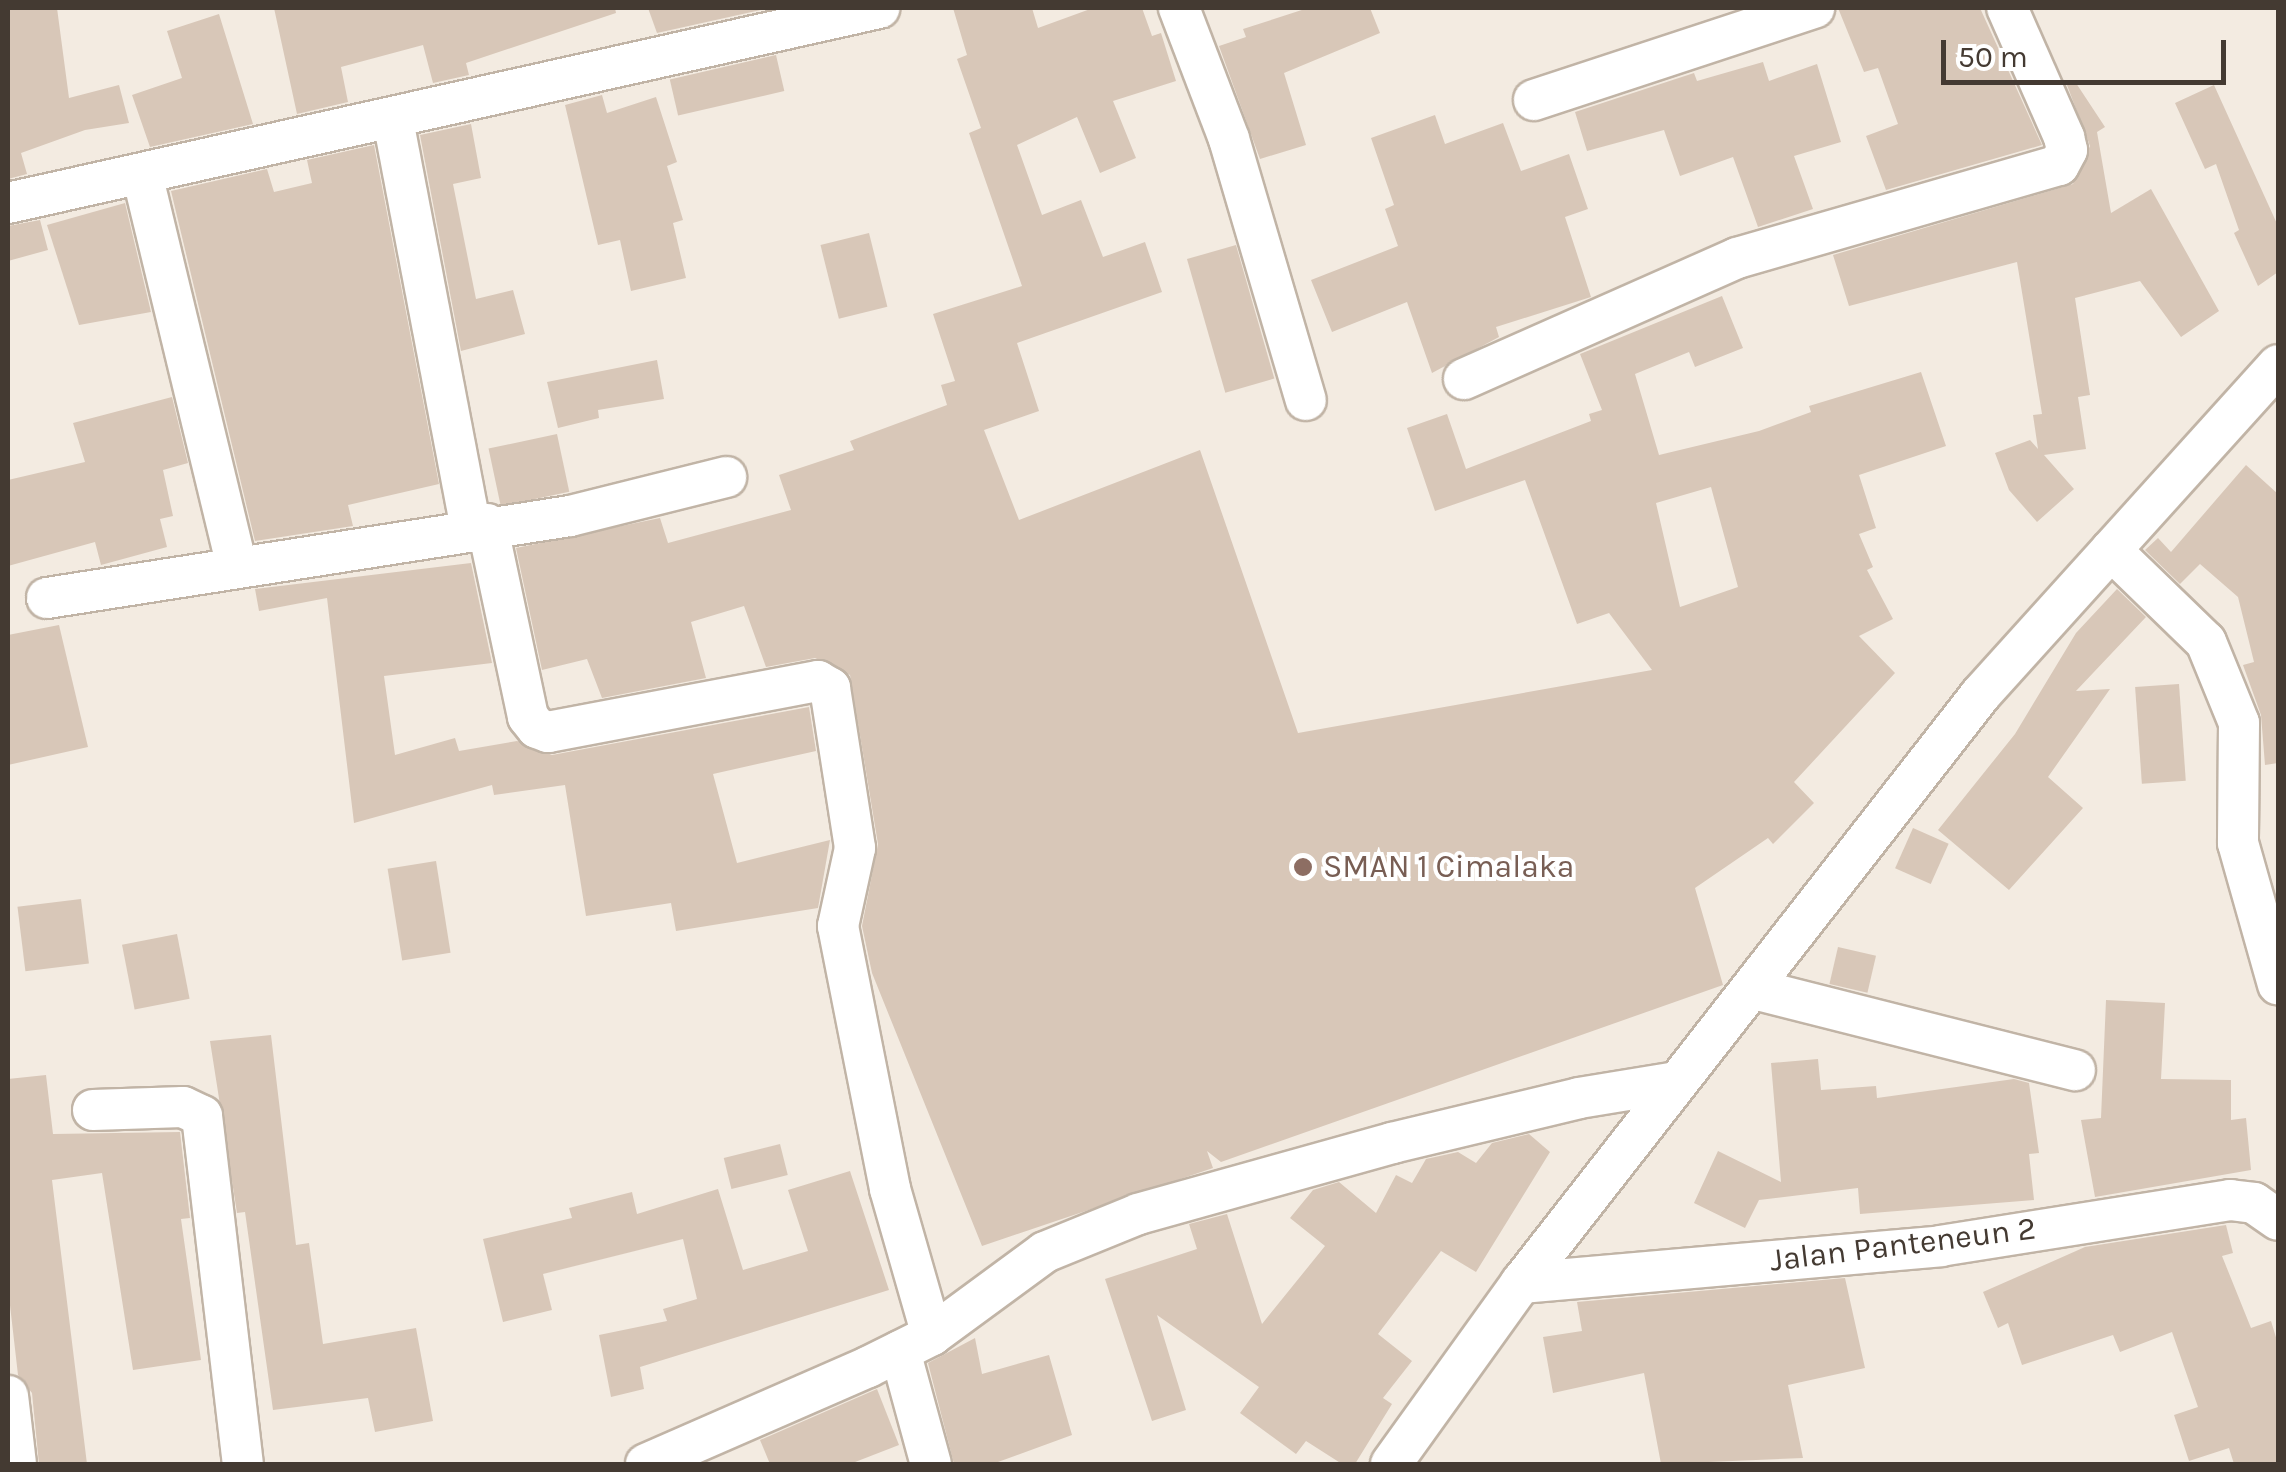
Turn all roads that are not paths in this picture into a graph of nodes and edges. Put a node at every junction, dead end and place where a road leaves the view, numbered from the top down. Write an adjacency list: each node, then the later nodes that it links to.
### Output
1 (879, 8): 6 (street)
2 (1178, 8): 11 (street)
3 (1814, 8): 5 (street)
4 (2006, 8): 10 (street)
5 (1534, 100)
6 (393, 120): 7 (street); 13 (street)
7 (142, 174): 8 (street); 15 (street)
8 (8, 204)
9 (2278, 364): 14 (street)
10 (1464, 379)
11 (1306, 400)
12 (726, 476): 13 (street)
13 (480, 526): 15 (street); 24 (street)
14 (2112, 550): 17 (street); 18 (street)
15 (237, 566): 16 (street)
16 (47, 598)
17 (2278, 984)
18 (1754, 989): 19 (street); 20 (street)
19 (2076, 1070)
20 (1677, 1082): 23 (street); 24 (street)
21 (92, 1110): 27 (street)
22 (2278, 1220): 23 (street, Jalan Panteneun 2)
23 (1521, 1283): 30 (street)
24 (916, 1343): 28 (street); 29 (street)
25 (8, 1396): 26 (street)
26 (16, 1464)
27 (242, 1464)
28 (646, 1464)
29 (932, 1464)
30 (1391, 1464)

